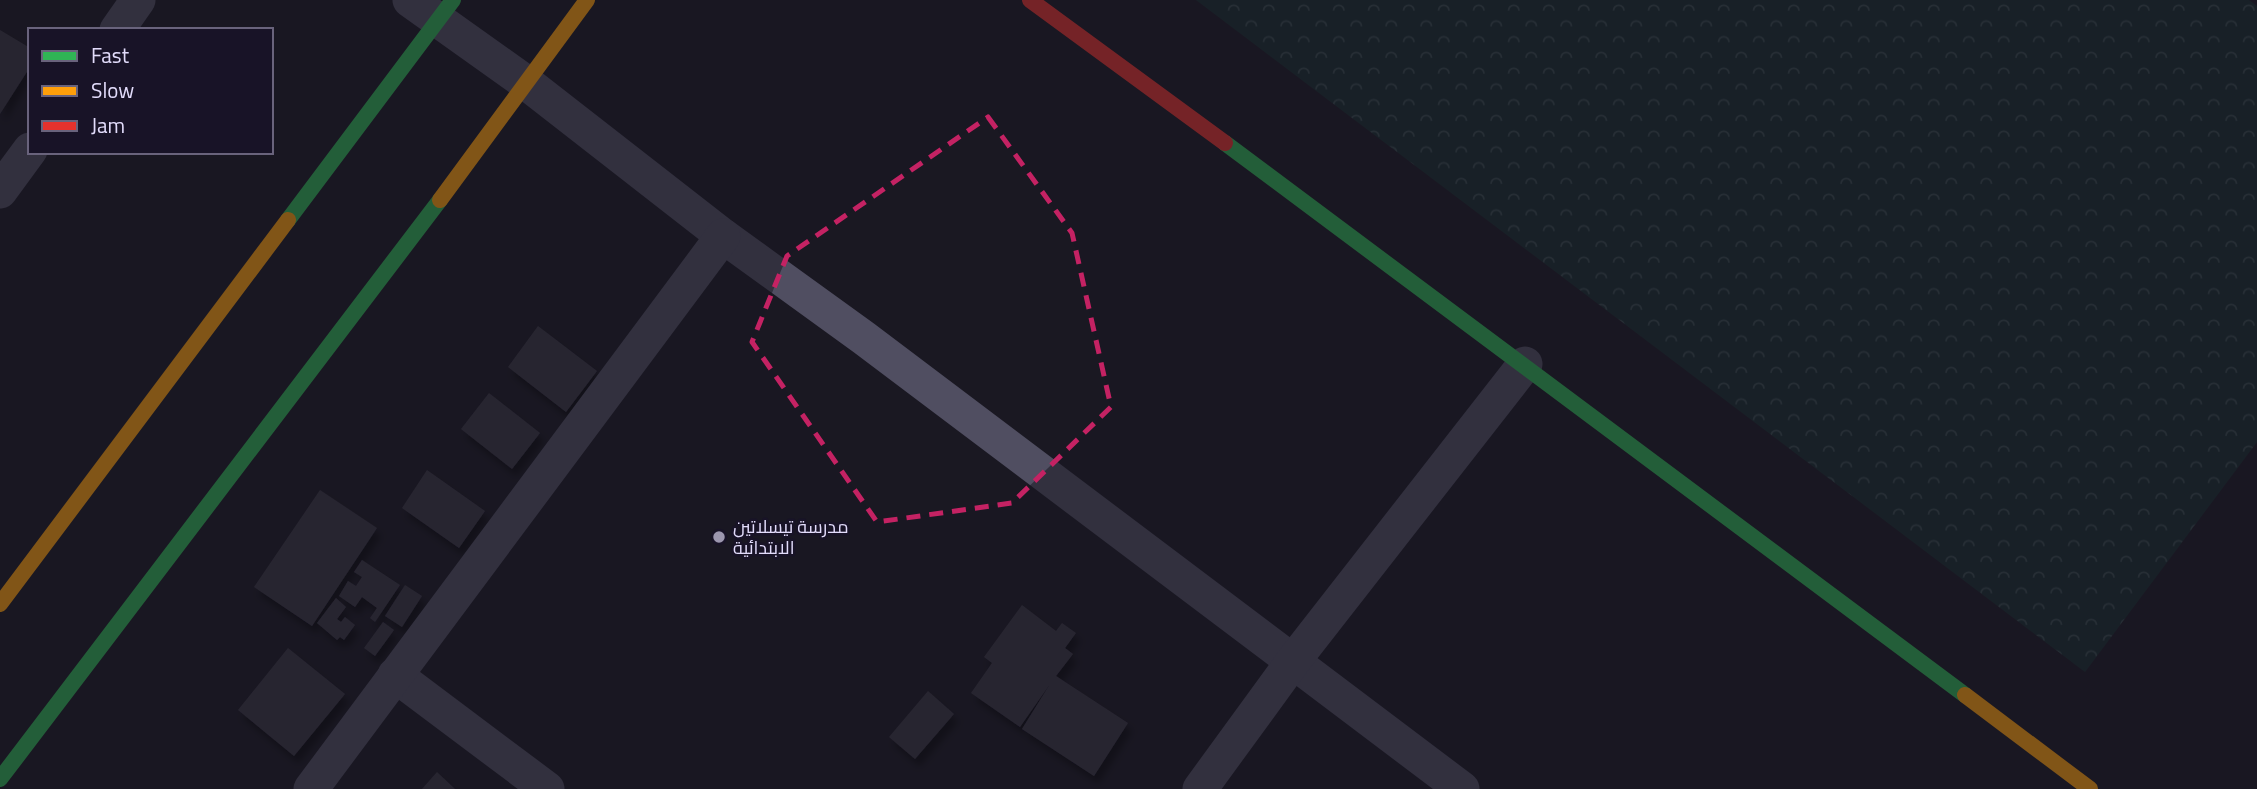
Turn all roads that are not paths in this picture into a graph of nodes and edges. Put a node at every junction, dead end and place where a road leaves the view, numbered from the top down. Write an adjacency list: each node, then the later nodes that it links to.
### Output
1 (138, 0): 6 (street)
2 (410, 0): 5 (street)
3 (587, 0): 7 (main road)
4 (1030, 0): 11 (main road)
5 (446, 10): 7 (street); 12 (main road)
6 (118, 28)
7 (528, 84): 10 (street); 15 (main road)
8 (28, 153): 9 (street)
9 (0, 191)
10 (723, 236): 13 (street); 14 (street)
11 (1525, 364): 13 (street); 20 (main road)
12 (0, 604)
13 (1294, 660): 18 (street); 19 (street)
14 (395, 675): 16 (street); 17 (street)
15 (0, 779)
16 (311, 789)
17 (547, 789)
18 (1200, 789)
19 (1462, 789)
20 (2090, 789)

